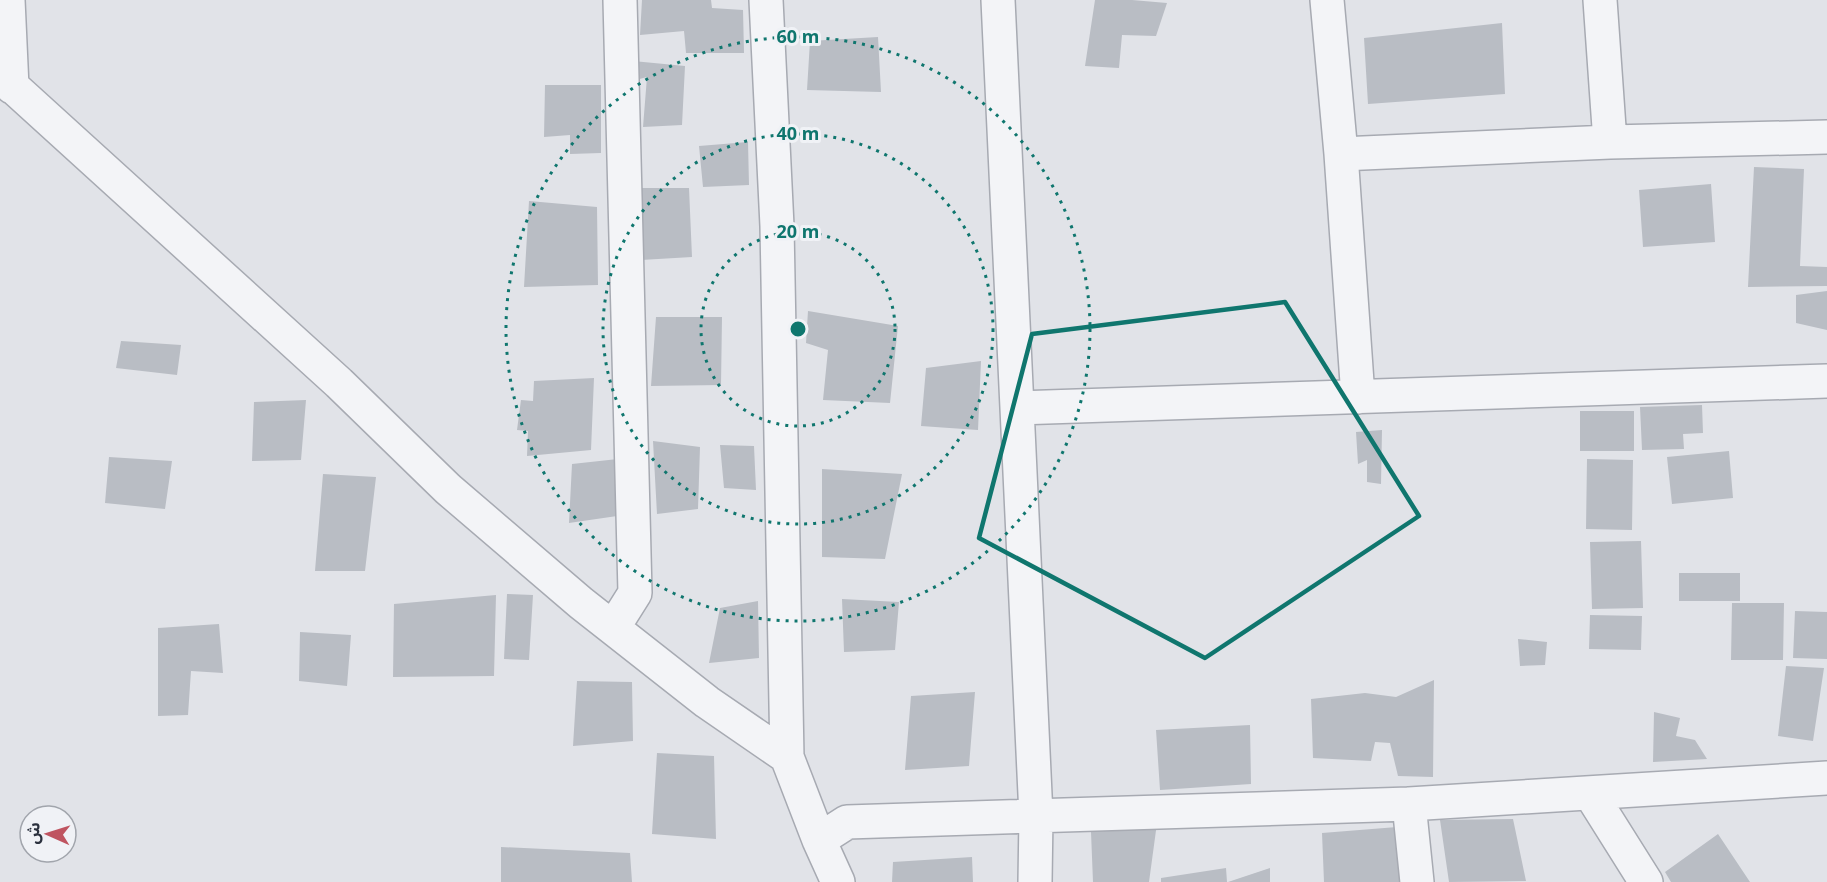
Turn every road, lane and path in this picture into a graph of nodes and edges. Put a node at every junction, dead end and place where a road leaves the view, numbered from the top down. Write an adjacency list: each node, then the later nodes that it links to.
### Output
1 (8, 0): 7 (street)
2 (620, 0): 14 (street)
3 (766, 0): 15 (street)
4 (998, 0): 13 (street)
5 (1327, 0): 10 (street)
6 (1600, 0): 9 (street)
7 (6, 81): 14 (street)
8 (1827, 137): 9 (street)
9 (1610, 142): 10 (street)
10 (1341, 154): 12 (street)
11 (1827, 381): 12 (street)
12 (1358, 397): 13 (street)
13 (1017, 408): 19 (street)
14 (613, 628): 15 (street)
15 (787, 757): 20 (street)
16 (1827, 778): 17 (street)
17 (1590, 793): 18 (street); 24 (street)
18 (1409, 804): 19 (street); 23 (street)
19 (1036, 816): 20 (street); 22 (street)
20 (819, 840): 21 (street)
21 (838, 882)
22 (1035, 882)
23 (1417, 882)
24 (1646, 882)

